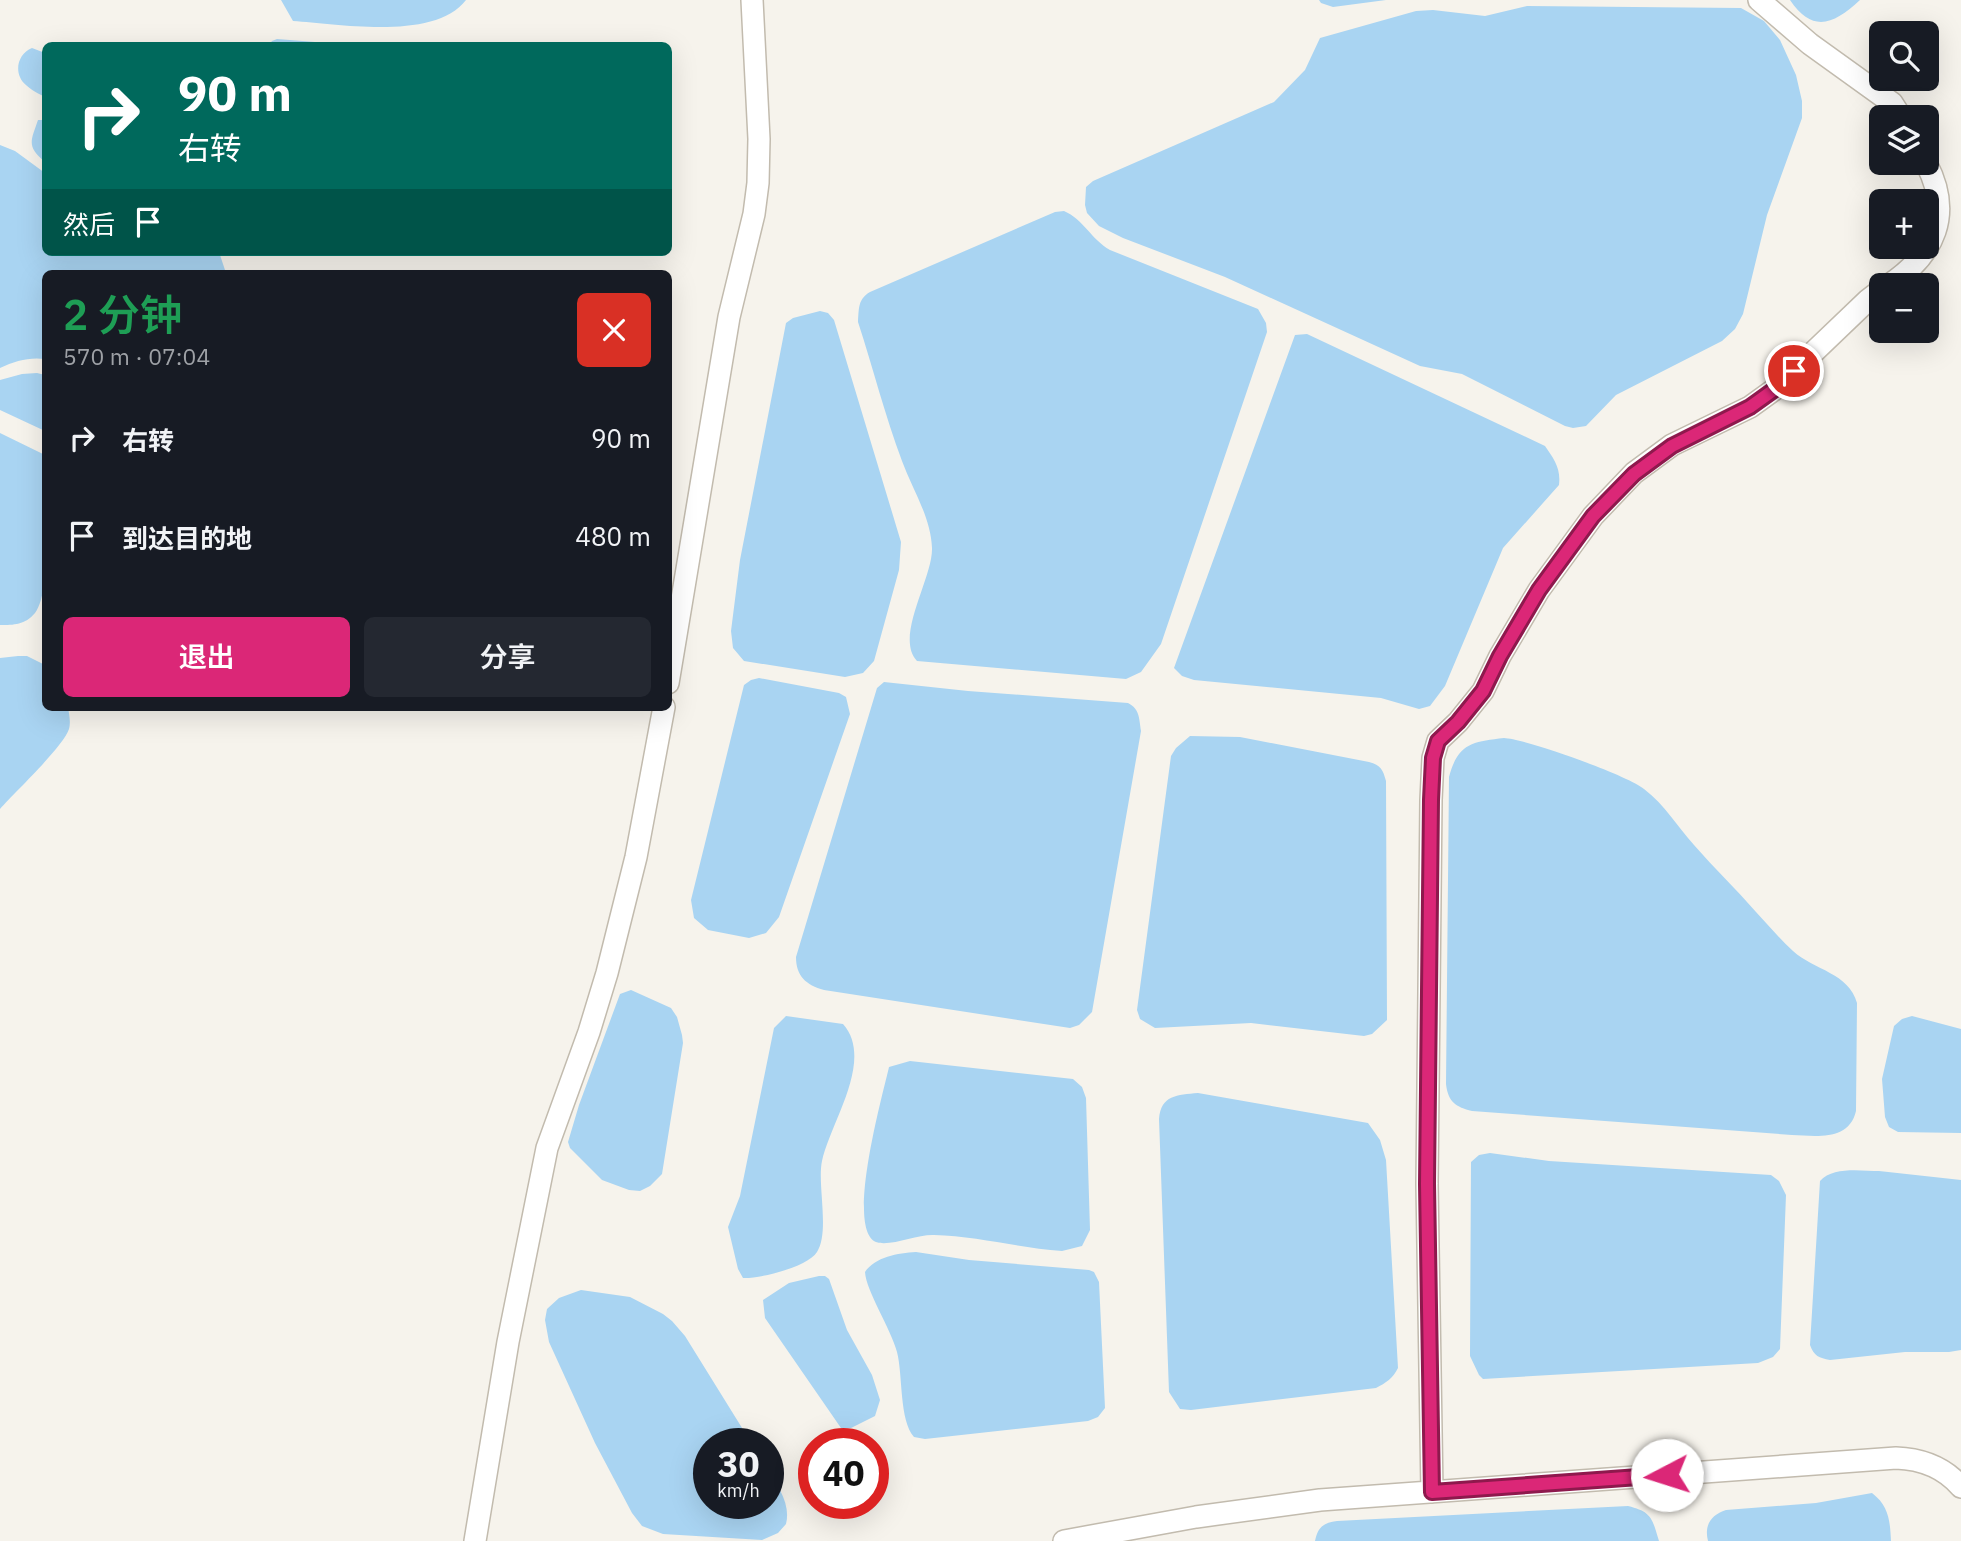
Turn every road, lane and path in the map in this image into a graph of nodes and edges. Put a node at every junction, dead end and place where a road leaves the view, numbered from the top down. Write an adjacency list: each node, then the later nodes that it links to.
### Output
1 (752, 0): 7 (street)
2 (1759, 0): 3 (street)
3 (1893, 105)
4 (1932, 175): 5 (street)
5 (1902, 273)
6 (1869, 299): 10 (street)
7 (672, 659)
8 (663, 711): 11 (street)
9 (1961, 1487): 10 (street)
10 (1432, 1492): 12 (street)
11 (474, 1541)
12 (1064, 1541)

